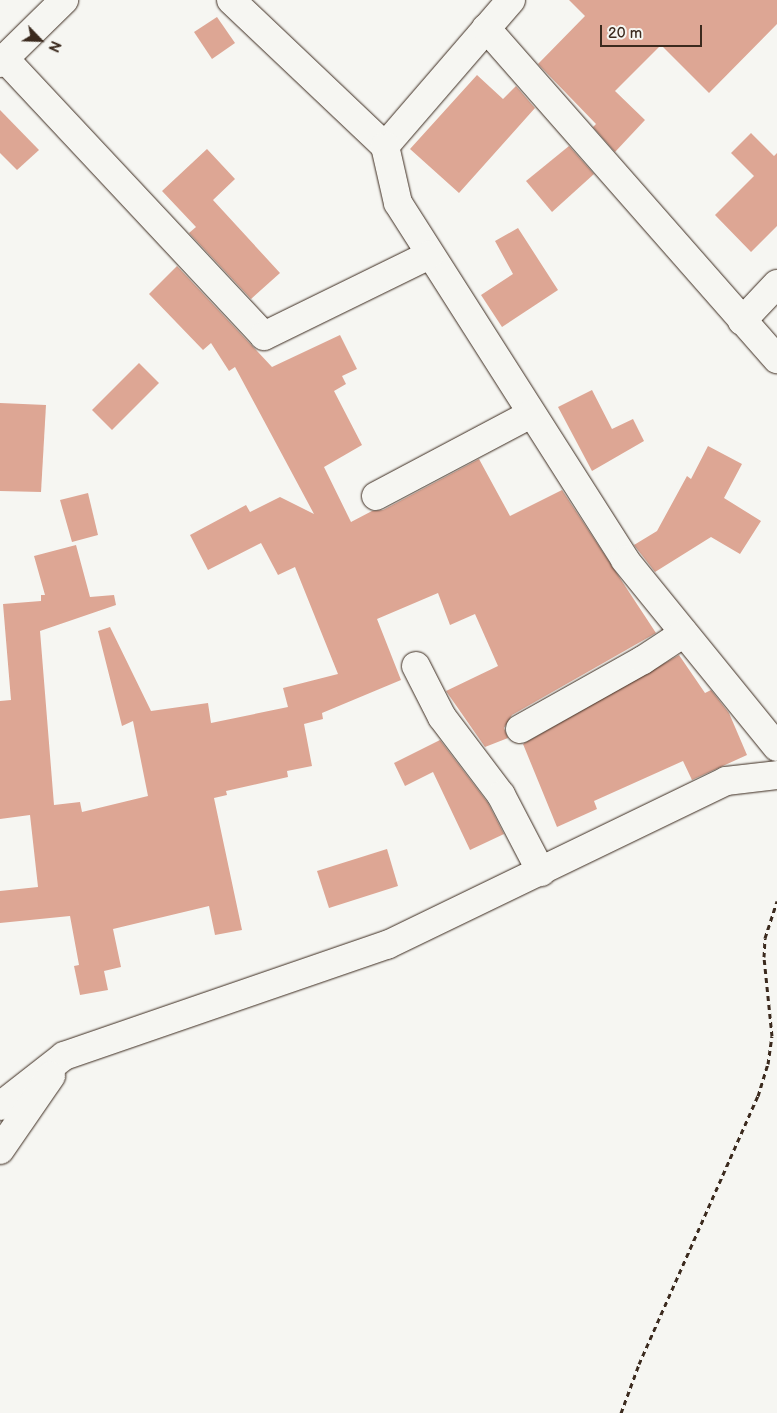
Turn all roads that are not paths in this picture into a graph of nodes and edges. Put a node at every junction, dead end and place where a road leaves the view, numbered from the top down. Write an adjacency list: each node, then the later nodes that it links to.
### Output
1 (64, 0): 5 (street)
2 (231, 0): 6 (street)
3 (511, 0): 4 (street)
4 (486, 28): 6 (street); 9 (street)
5 (3, 61): 7 (street)
6 (385, 146): 7 (street)
7 (429, 255): 11 (street)
8 (777, 284): 9 (street)
9 (742, 321): 10 (street)
10 (777, 359)
11 (531, 414): 12 (street); 13 (street)
12 (376, 496)
13 (684, 633): 15 (street); 16 (street)
14 (416, 666): 18 (street)
15 (520, 729)
16 (777, 747)
17 (777, 775): 18 (street)
18 (541, 872): 19 (street)
19 (64, 1056): 20 (street); 21 (street)
20 (0, 1106)
21 (0, 1150)

